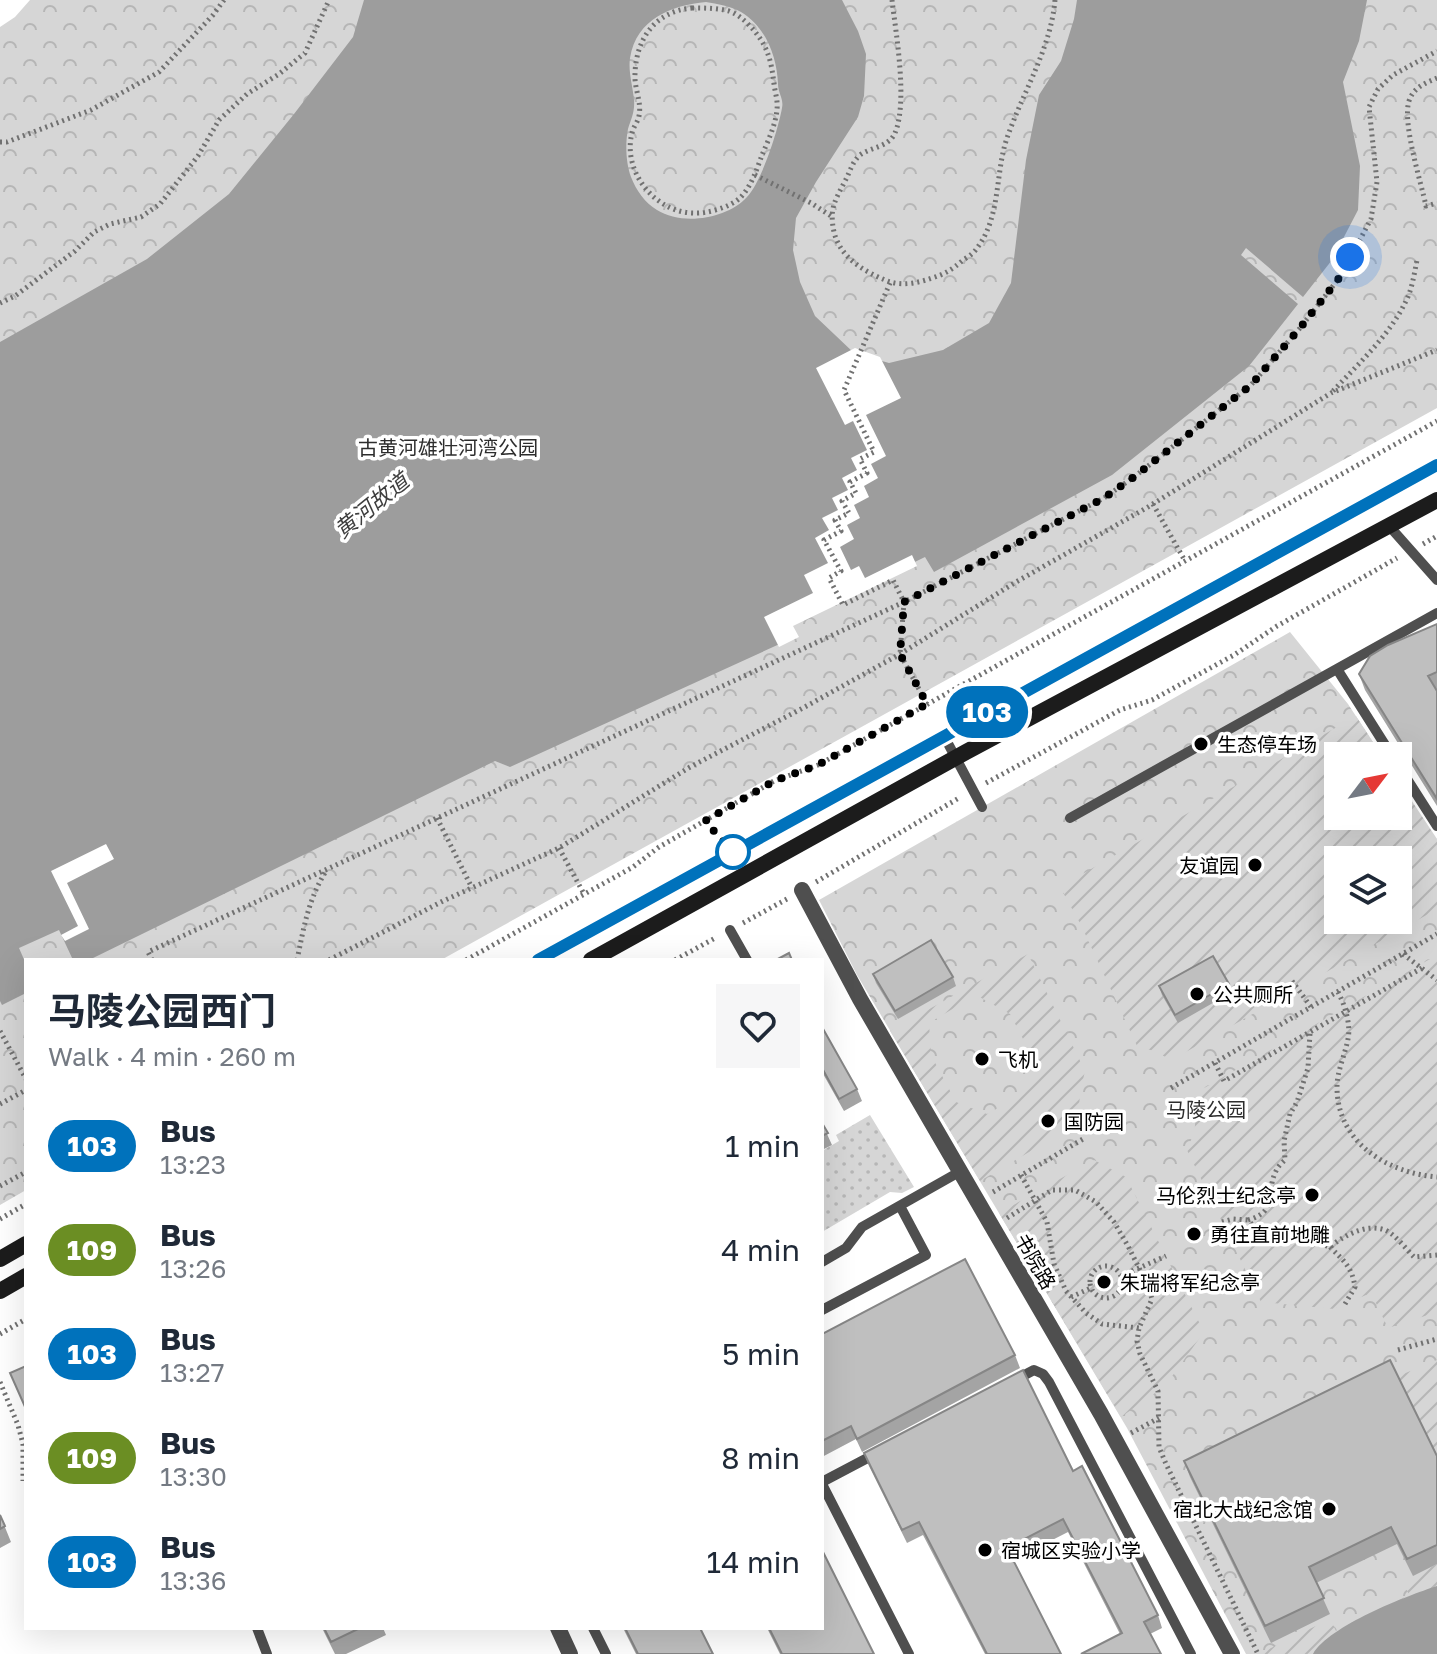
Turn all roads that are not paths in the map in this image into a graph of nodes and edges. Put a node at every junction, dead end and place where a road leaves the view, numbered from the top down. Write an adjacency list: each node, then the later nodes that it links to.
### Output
1 (1437, 465): 7 (main road)
2 (1437, 500): 3 (main road)
3 (1390, 527): 4 (lane); 9 (main road)
4 (1437, 580)
5 (1437, 613): 6 (lane)
6 (1337, 669): 8 (lane); 12 (lane)
7 (944, 736): 9 (lane); 16 (main road)
8 (1383, 742)
9 (956, 758): 11 (lane); 17 (main road)
10 (1412, 787): 13 (lane)
11 (982, 807)
12 (1070, 818)
13 (1437, 826)
14 (802, 890): 19 (street, 书院路)
15 (730, 930): 18 (lane)
16 (542, 958)
17 (595, 958)
18 (746, 958)
19 (961, 1171): 20 (lane); 39 (street, 书院路)
20 (900, 1206): 23 (lane); 26 (lane)
21 (24, 1245): 22 (main road)
22 (0, 1259)
23 (824, 1261)
24 (24, 1277): 25 (main road)
25 (0, 1291)
26 (824, 1309)
27 (1005, 1385): 38 (lane)
28 (893, 1444): 29 (lane)
29 (824, 1482)
30 (824, 1487): 37 (lane)
31 (258, 1630): 34 (lane)
32 (559, 1630): 35 (street)
33 (594, 1630): 36 (lane)
34 (267, 1654)
35 (570, 1654)
36 (606, 1654)
37 (909, 1654)
38 (1191, 1654)
39 (1232, 1654)

